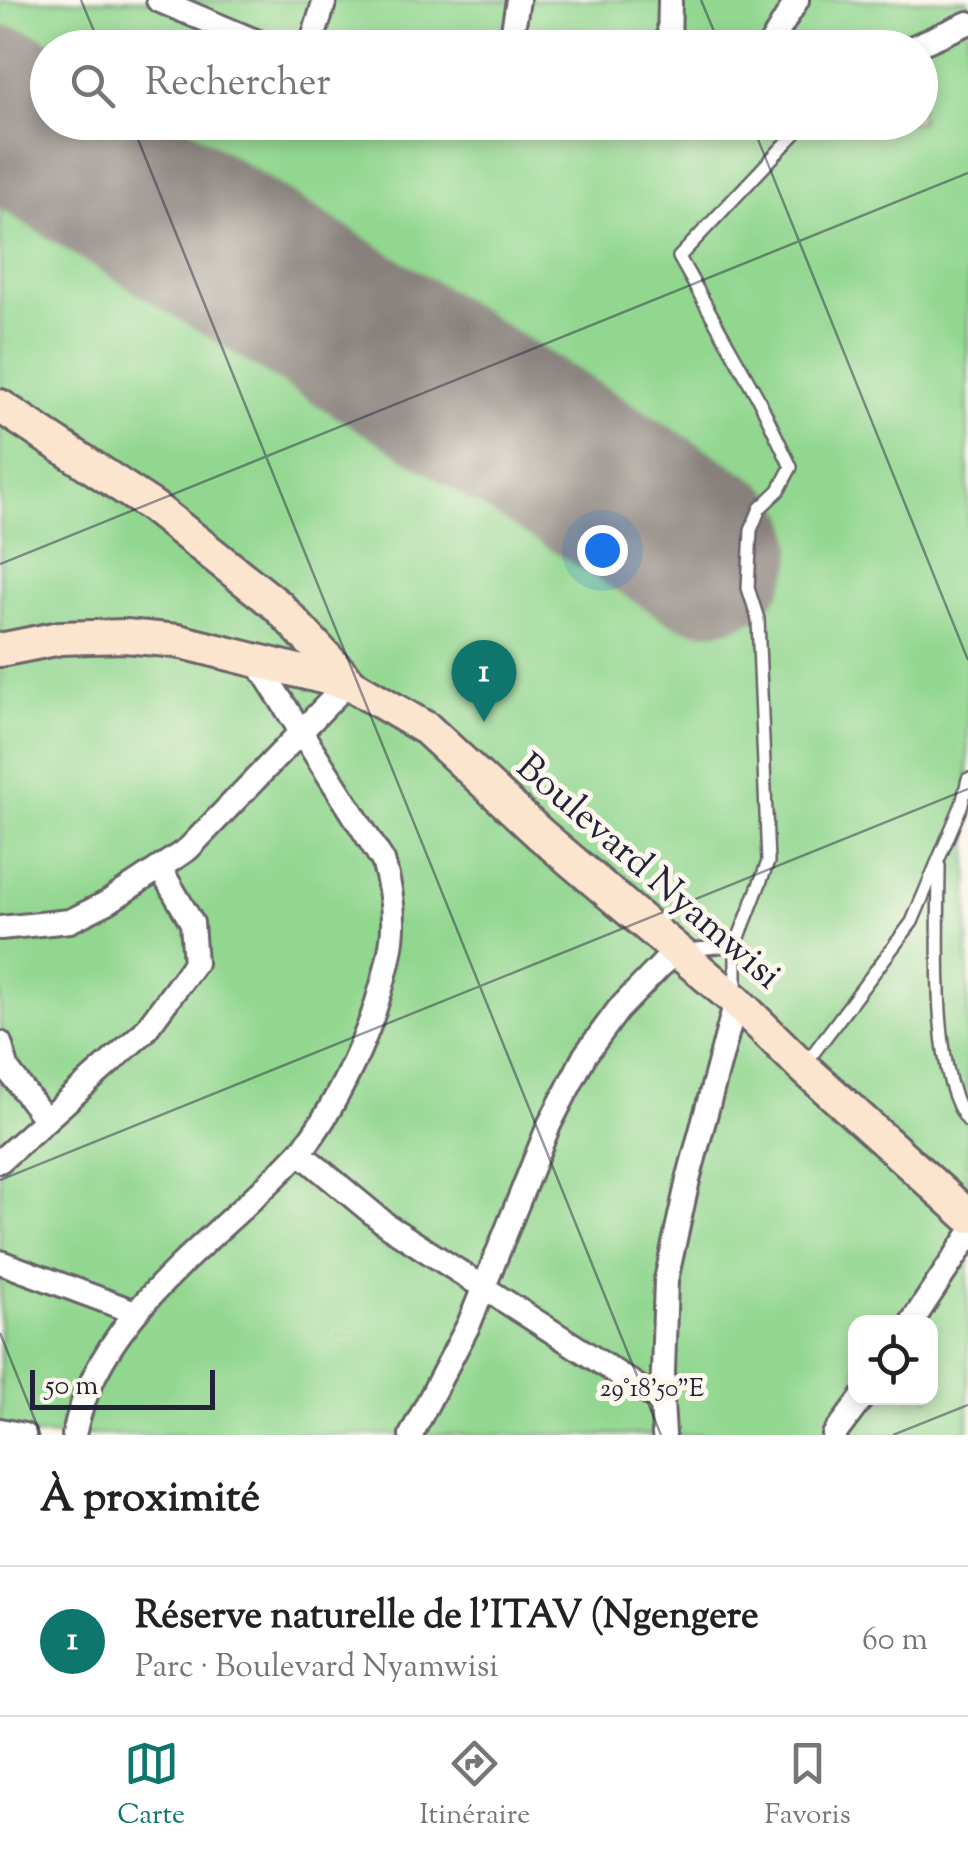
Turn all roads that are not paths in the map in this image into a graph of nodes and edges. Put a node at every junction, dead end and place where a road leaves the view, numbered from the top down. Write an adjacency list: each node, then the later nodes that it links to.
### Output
1 (158, 0): 7 (street)
2 (325, 0): 8 (street)
3 (518, 0): 9 (street)
4 (670, 0): 10 (street)
5 (797, 0): 11 (street)
6 (968, 23): 12 (street)
7 (229, 30)
8 (316, 30)
9 (513, 30)
10 (670, 30)
11 (779, 30)
12 (938, 36)
13 (789, 140): 23 (lane)
14 (0, 406): 17 (main road)
15 (0, 650): 16 (main road, Boulevard Nyamwisi)
16 (255, 658): 17 (main road, Boulevard Nyamwisi); 18 (street)
17 (348, 684): 18 (street); 24 (main road, Boulevard Nyamwisi)
18 (302, 732): 21 (street); 30 (street)
19 (968, 778): 20 (lane)
20 (938, 857): 27 (lane); 29 (lane)
21 (160, 868): 22 (street); 28 (street)
22 (0, 928)
23 (736, 945): 24 (lane); 25 (lane)
24 (675, 951): 25 (main road, Boulevard Nyamwisi); 34 (street)
25 (736, 1002): 27 (main road, Boulevard Nyamwisi); 37 (street)
26 (0, 1043): 28 (street)
27 (803, 1067): 32 (main road, Boulevard Nyamwisi)
28 (46, 1120): 31 (street)
29 (968, 1121)
30 (300, 1153): 34 (street); 35 (street)
31 (0, 1161)
32 (966, 1216): 36 (street)
33 (0, 1262): 35 (street)
34 (483, 1288): 37 (street); 42 (street)
35 (135, 1312): 41 (street)
36 (916, 1315)
37 (662, 1402): 43 (street)
38 (857, 1405): 44 (street)
39 (0, 1430): 40 (street)
40 (24, 1435)
41 (74, 1435)
42 (411, 1435)
43 (664, 1435)
44 (834, 1435)

